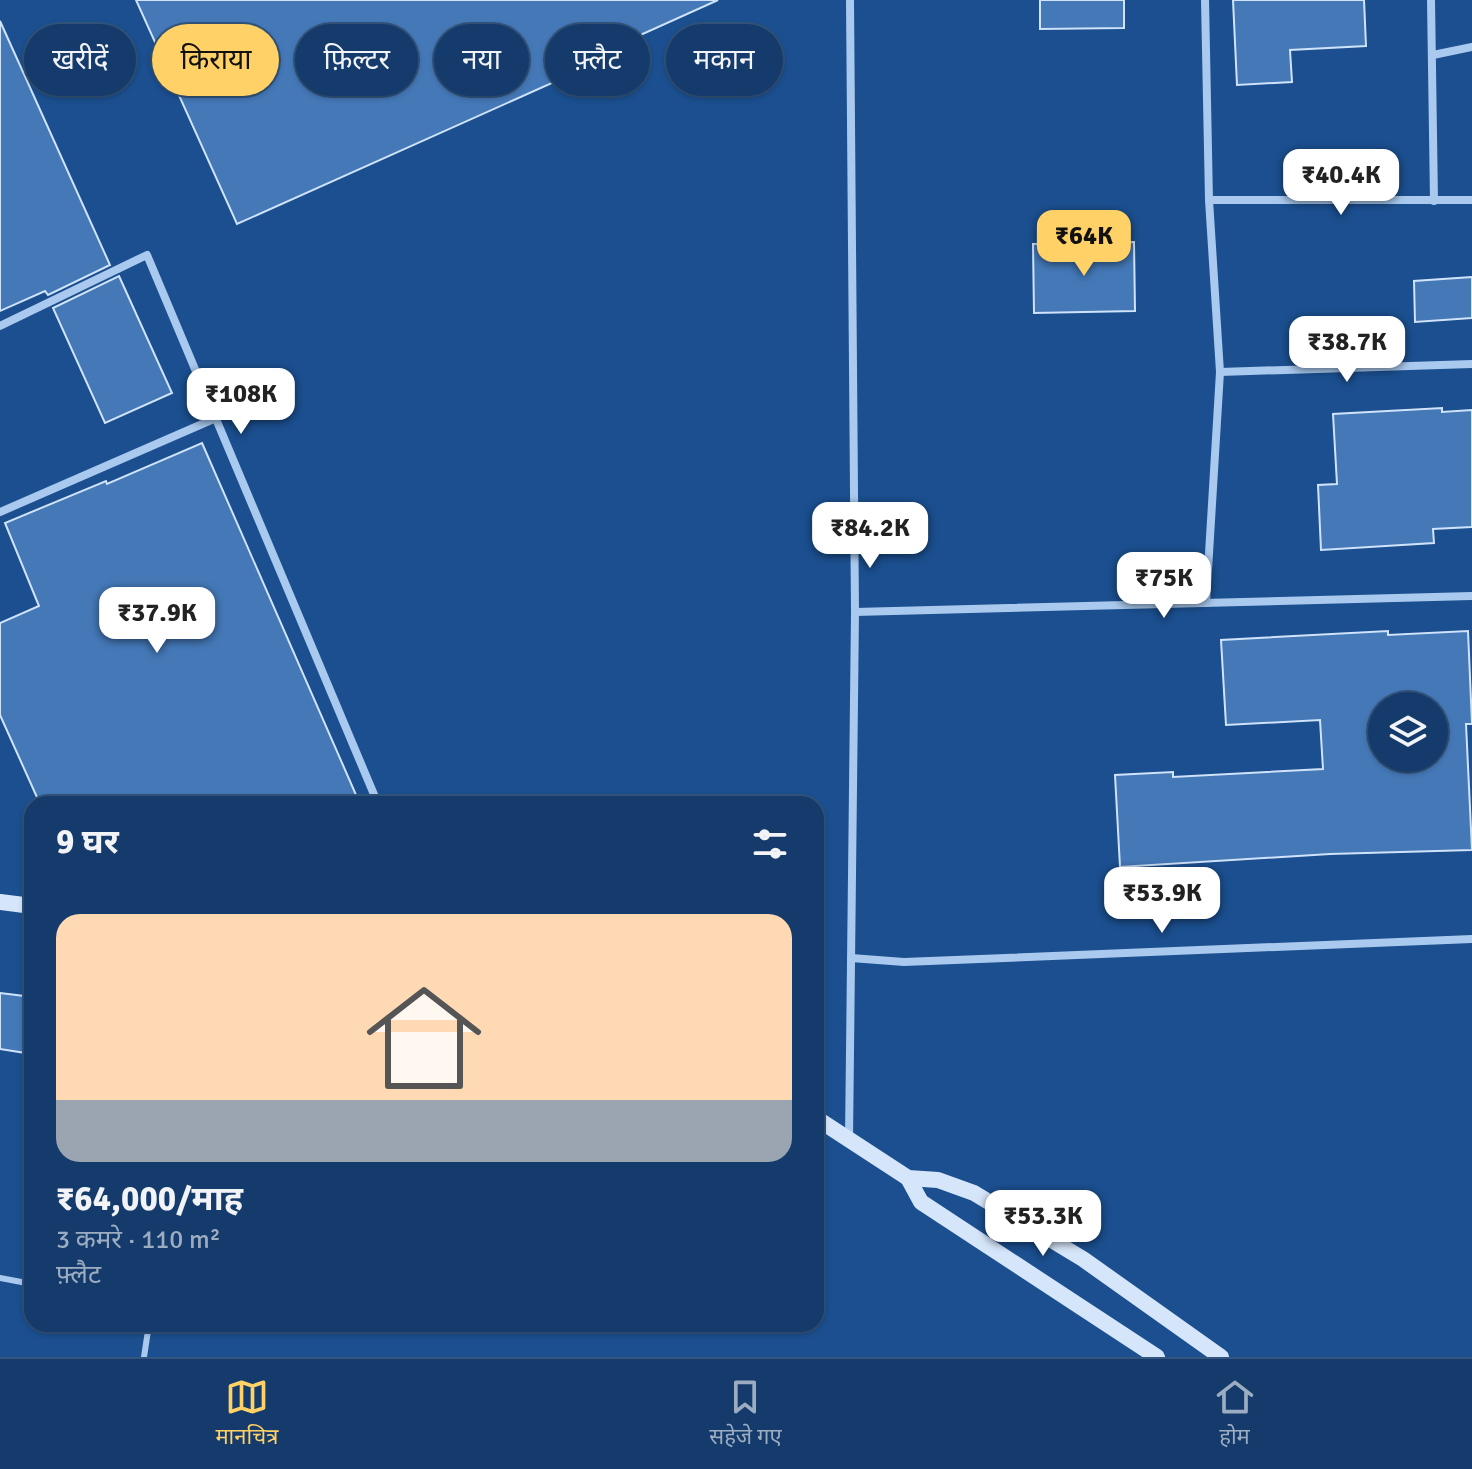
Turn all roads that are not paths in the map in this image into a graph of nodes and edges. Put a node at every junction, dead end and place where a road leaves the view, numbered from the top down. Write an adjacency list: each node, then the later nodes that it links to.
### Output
1 (850, 0): 16 (street)
2 (1205, 0): 6 (street)
3 (1431, 0): 5 (street)
4 (1472, 47): 5 (street)
5 (1433, 55): 8 (street)
6 (1209, 200): 8 (street); 11 (street)
7 (1472, 200): 8 (street)
8 (1434, 201)
9 (0, 326): 12 (street)
10 (1472, 364): 11 (street)
11 (1220, 372): 15 (street)
12 (216, 418): 13 (street); 17 (street)
13 (0, 512)
14 (1472, 596): 15 (street)
15 (1206, 603): 16 (street)
16 (855, 612): 21 (street)
17 (375, 796)
18 (0, 902): 19 (street)
19 (24, 905)
20 (1472, 939): 21 (street)
21 (851, 958): 23 (street)
22 (824, 1124): 23 (street)
23 (848, 1140): 24 (street)
24 (908, 1178): 29 (street); 30 (street)
25 (0, 1278): 26 (lane)
26 (24, 1282)
27 (148, 1332): 28 (lane)
28 (144, 1357)
29 (1157, 1357)
30 (1221, 1357)

